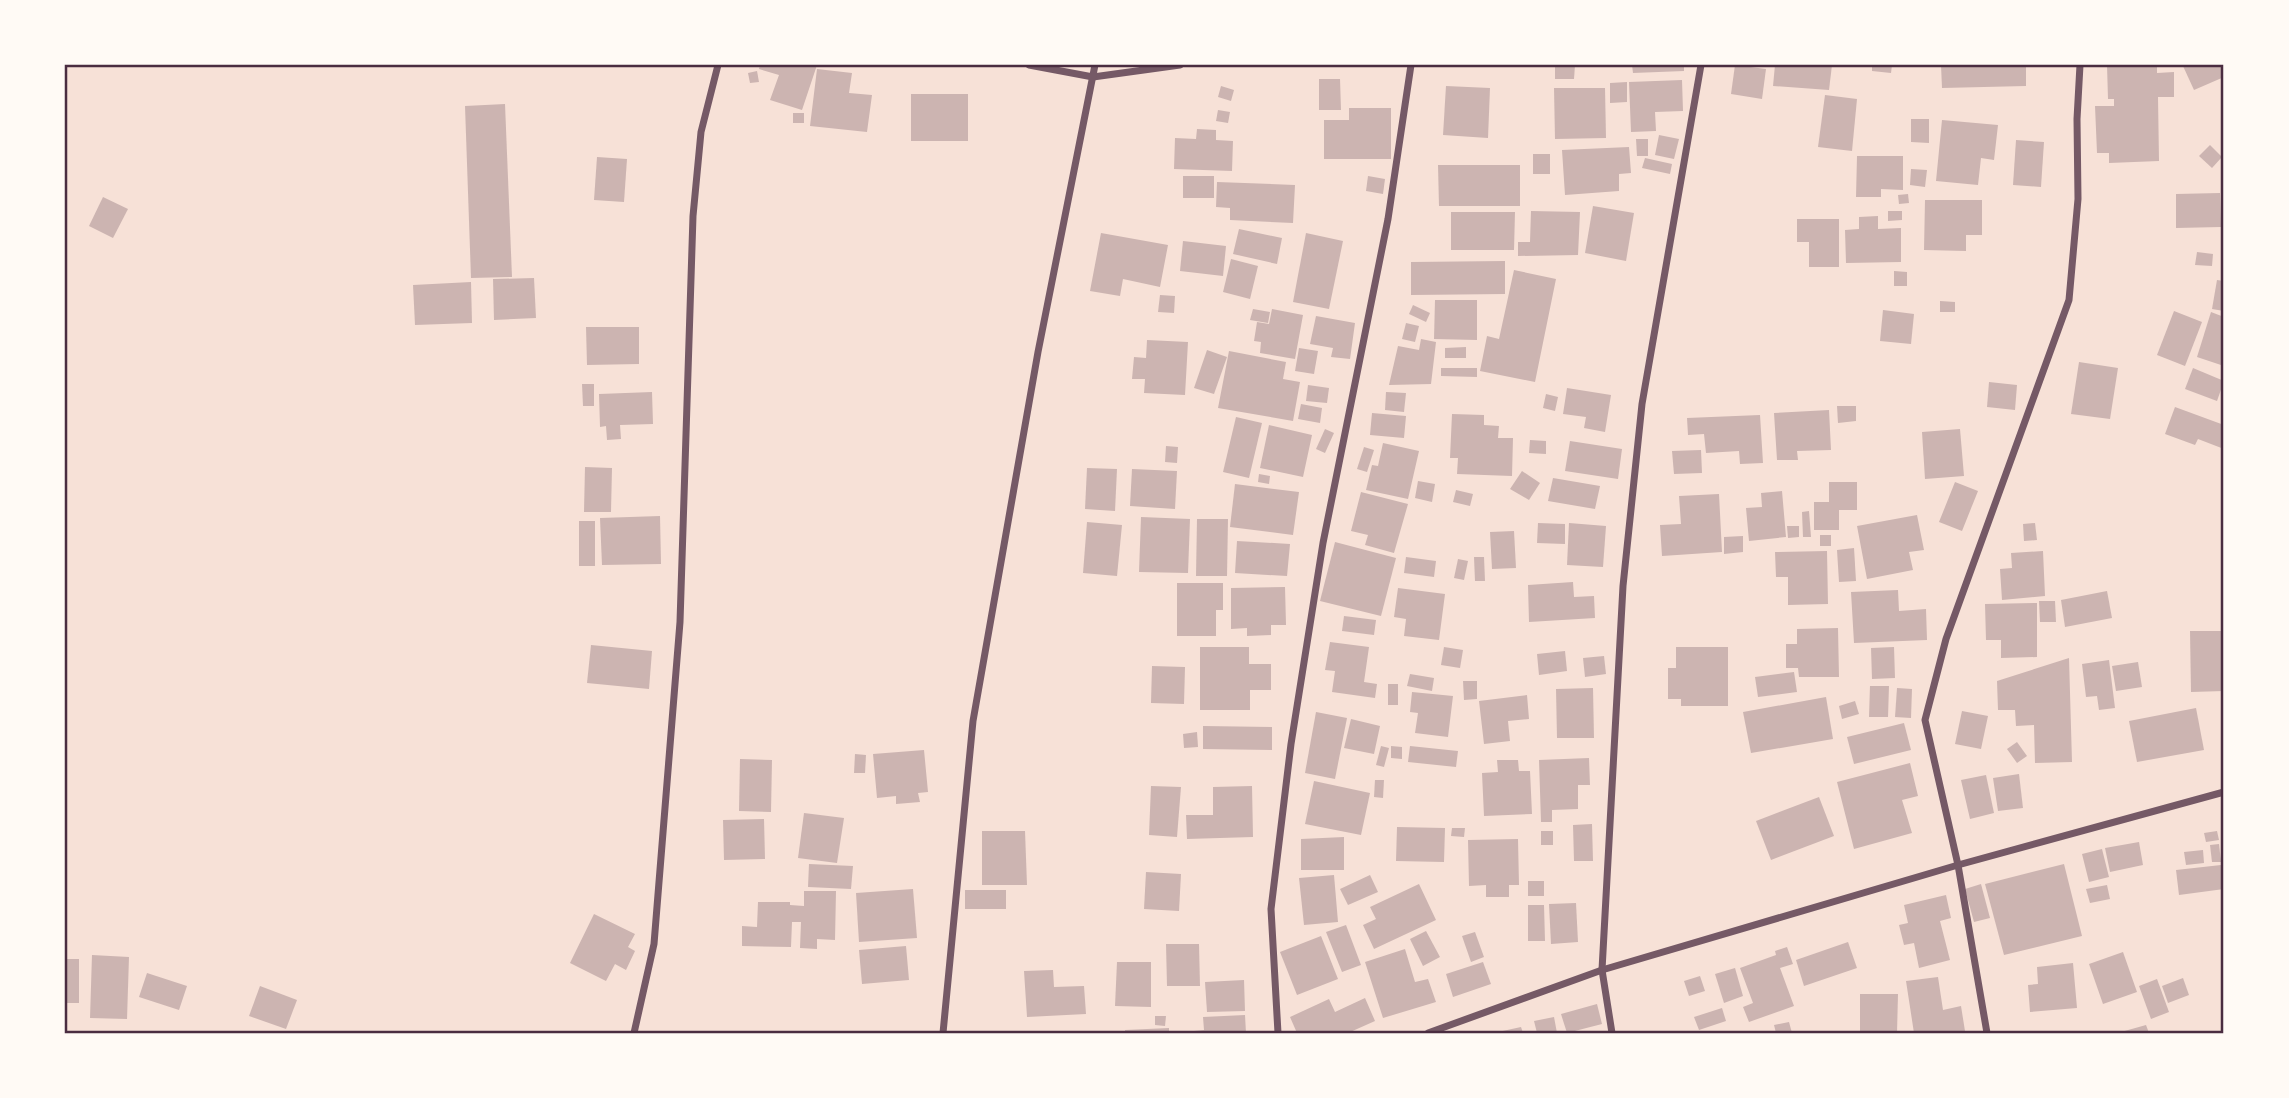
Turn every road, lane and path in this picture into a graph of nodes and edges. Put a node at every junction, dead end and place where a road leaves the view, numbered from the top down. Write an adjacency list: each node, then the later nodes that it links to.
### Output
1 (719, 65): 12 (street)
2 (1029, 65): 8 (street)
3 (1095, 65): 8 (street)
4 (1180, 65): 8 (street)
5 (1411, 65): 14 (street)
6 (1701, 65): 11 (street)
7 (2080, 65): 10 (street)
8 (1093, 77): 13 (street)
9 (2224, 792): 10 (street)
10 (1958, 865): 11 (street); 17 (street)
11 (1602, 970): 15 (street); 16 (street)
12 (634, 1033)
13 (943, 1033)
14 (1278, 1033)
15 (1428, 1033)
16 (1612, 1033)
17 (1987, 1033)

